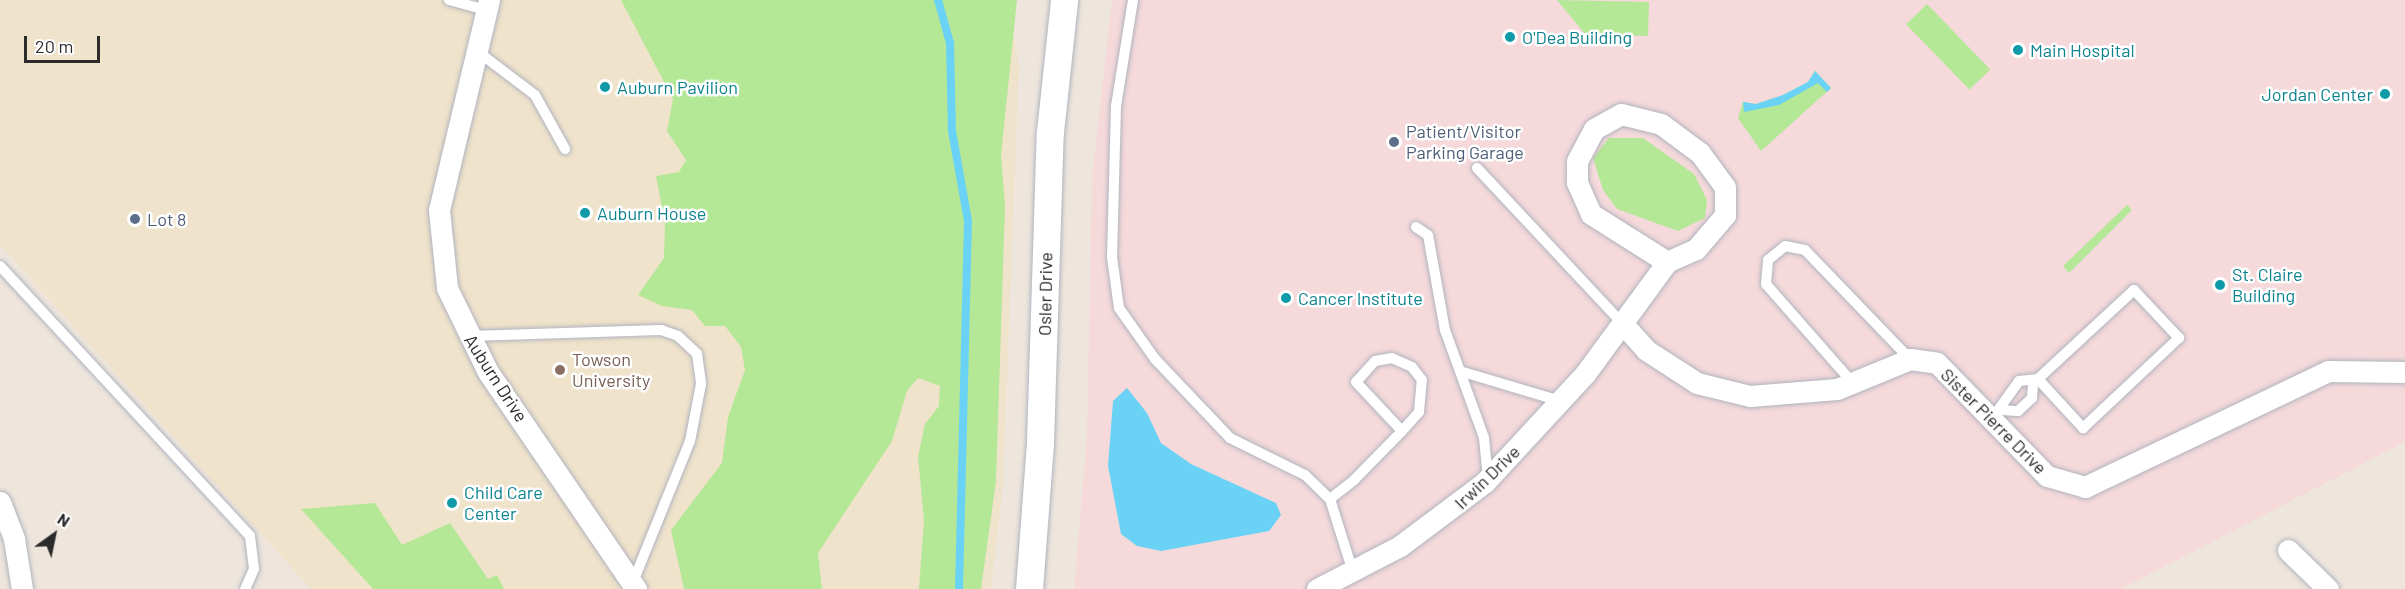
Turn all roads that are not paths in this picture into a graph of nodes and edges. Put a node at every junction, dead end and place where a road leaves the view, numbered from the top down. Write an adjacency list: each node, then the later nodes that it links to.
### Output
1 (449, 0): 4 (lane)
2 (1064, 0): 29 (street, Osler Drive)
3 (1133, 0): 22 (lane)
4 (488, 5): 5 (street, Auburn Drive)
5 (477, 51): 6 (lane); 12 (street, Auburn Drive)
6 (565, 149)
7 (1477, 168): 11 (lane)
8 (1416, 227): 14 (lane)
9 (1667, 262): 9 (street); 11 (street, Irwin Drive)
10 (0, 266): 28 (lane)
11 (1622, 323): 17 (street); 18 (street, Irwin Drive)
12 (468, 336): 26 (street, Auburn Drive); 26 (lane)
13 (1910, 359): 17 (street); 17 (lane); 19 (street, Sister Pierre Drive)
14 (1463, 372): 18 (lane); 21 (lane)
15 (2405, 372): 19 (street, Sister Pierre Drive)
16 (2035, 381): 16 (lane); 19 (lane); 19 (lane)
17 (1852, 382)
18 (1561, 401): 21 (street, Irwin Drive)
19 (1996, 415)
20 (1402, 431): 20 (lane); 22 (lane)
21 (1488, 479): 25 (street, Irwin Drive)
22 (1330, 499): 25 (lane)
23 (0, 502): 27 (street)
24 (2288, 550): 31 (street)
25 (1353, 573): 30 (street, Irwin Drive)
26 (635, 585)
27 (22, 589)
28 (245, 589)
29 (1029, 589)
30 (1317, 589)
31 (2328, 589)

